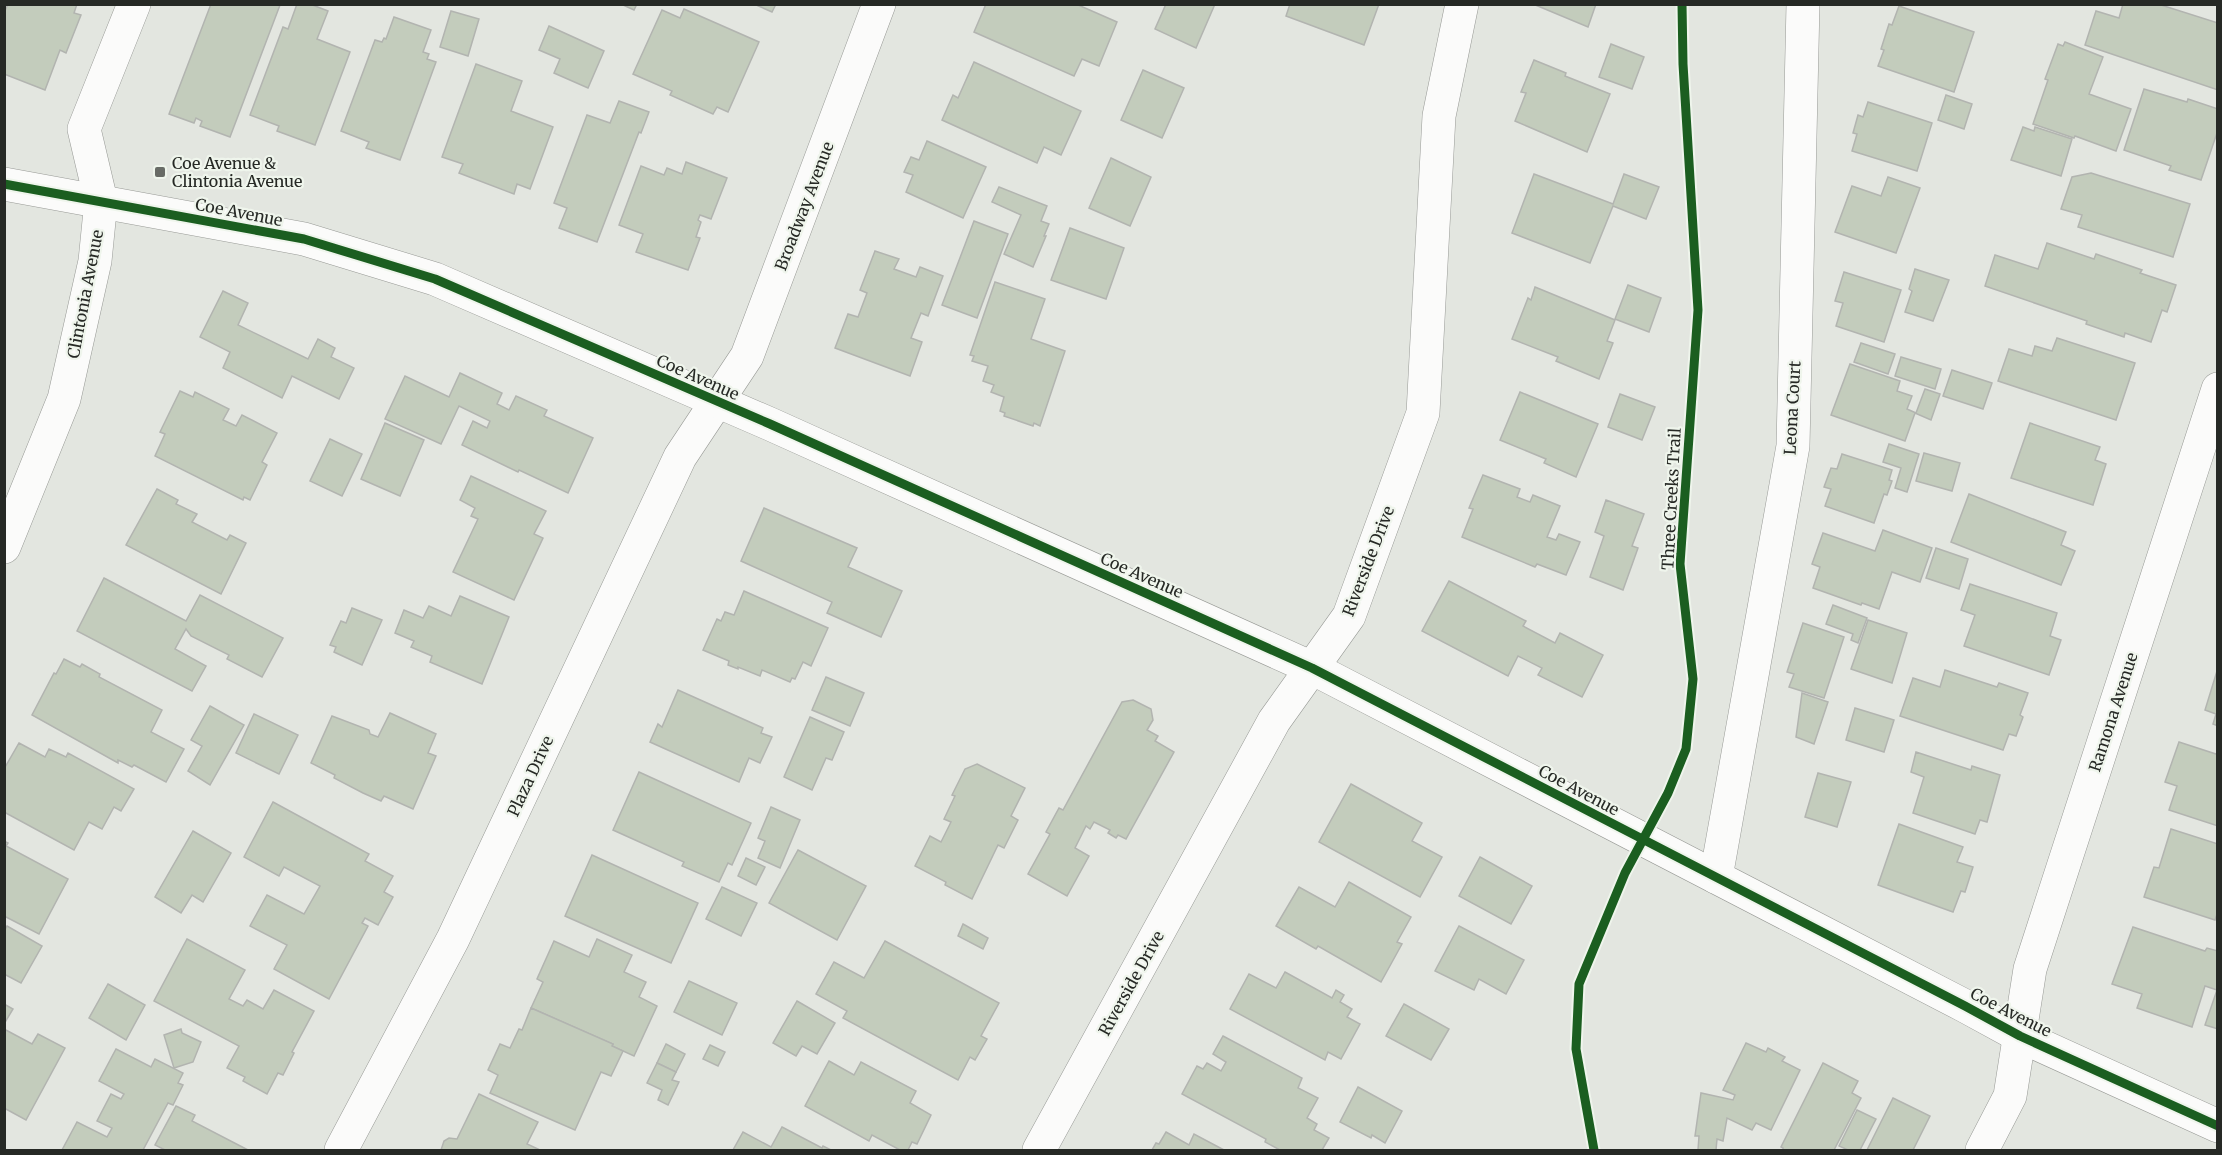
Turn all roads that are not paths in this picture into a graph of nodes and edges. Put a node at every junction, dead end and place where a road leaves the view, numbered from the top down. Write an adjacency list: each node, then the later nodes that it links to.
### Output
1 (134, 4): 6 (street, Clintonia Avenue)
2 (879, 4): 8 (street, Broadway Avenue)
3 (1462, 4): 10 (street, Riverside Drive)
4 (1803, 4): 11 (street, Leona Court)
5 (4, 184): 6 (street, Coe Avenue)
6 (101, 201): 8 (street, Coe Avenue); 9 (street, Clintonia Avenue)
7 (2217, 389): 12 (street, Ramona Avenue)
8 (717, 402): 10 (street, Coe Avenue); 14 (street, Plaza Drive)
9 (4, 547)
10 (1312, 668): 11 (street, Coe Avenue); 15 (street, Riverside Drive)
11 (1716, 877): 12 (street, Coe Avenue)
12 (2020, 1036): 13 (street, Coe Avenue); 16 (street, Ramona Avenue)
13 (2217, 1126)
14 (341, 1150)
15 (1039, 1150)
16 (1982, 1150)

